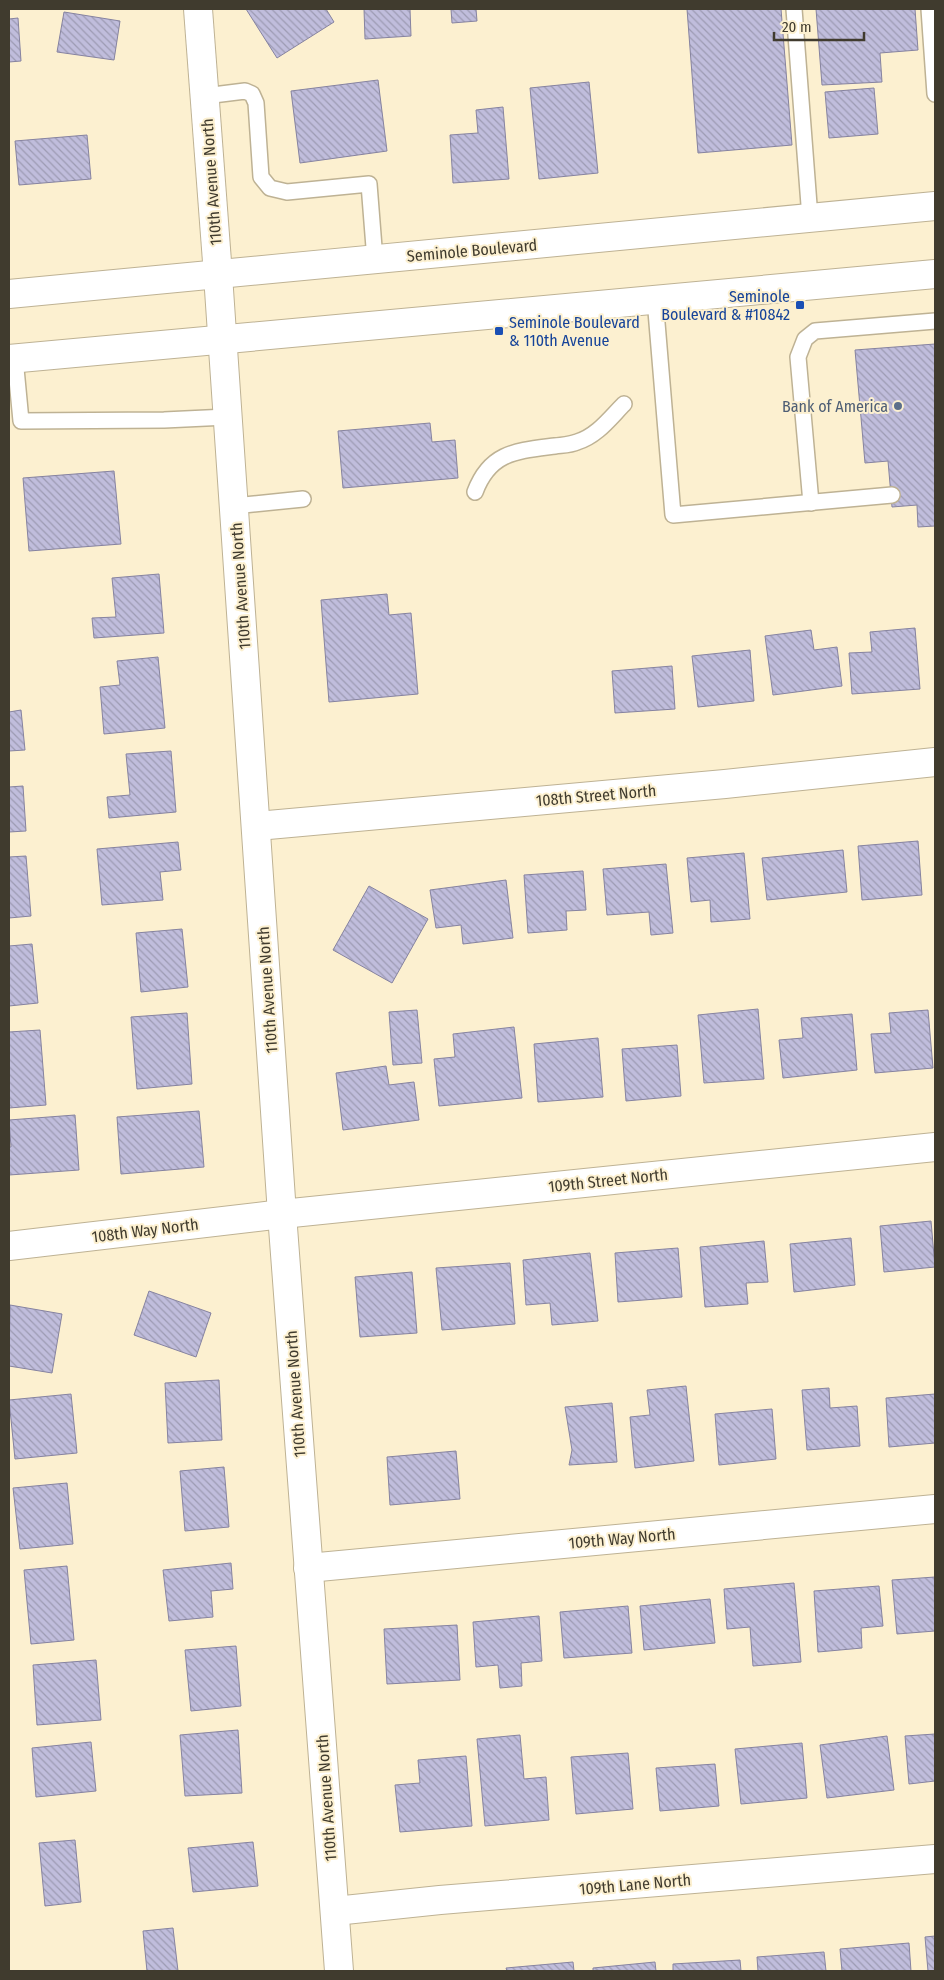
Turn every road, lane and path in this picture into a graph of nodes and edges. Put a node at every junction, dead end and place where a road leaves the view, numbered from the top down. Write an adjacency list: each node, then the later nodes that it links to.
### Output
1 (198, 9): 5 (street, 110th Avenue North)
2 (794, 9): 7 (lane)
3 (929, 9): 4 (lane)
4 (935, 94)
5 (205, 96): 8 (lane); 10 (street, 110th Avenue North)
6 (935, 206): 7 (street, Seminole Boulevard)
7 (810, 218): 8 (street, Seminole Boulevard)
8 (375, 260): 10 (street, Seminole Boulevard)
9 (935, 274): 12 (street)
10 (218, 275): 11 (street, Seminole Boulevard); 14 (street, 110th Avenue North)
11 (9, 294)
12 (654, 299): 14 (street); 21 (lane)
13 (935, 320): 21 (lane)
14 (222, 339): 15 (street); 17 (street, 110th Avenue North)
15 (12, 359): 17 (lane)
16 (624, 404): 18 (lane)
17 (227, 417): 22 (street, 110th Avenue North)
18 (475, 492)
19 (892, 495): 21 (lane)
20 (303, 499): 22 (lane)
21 (811, 503)
22 (234, 506): 24 (street, 110th Avenue North)
23 (935, 762): 24 (street, 108th Street North)
24 (257, 826): 26 (street, 110th Avenue North)
25 (935, 1146): 26 (street, 109th Street North)
26 (282, 1214): 27 (street, 108th Way North); 29 (street, 110th Avenue North)
27 (9, 1246)
28 (935, 1509): 29 (street, 109th Way North)
29 (308, 1568): 31 (street, 110th Avenue North)
30 (935, 1859): 31 (street, 109th Lane North)
31 (334, 1911): 32 (street, 110th Avenue North)
32 (340, 1971)

